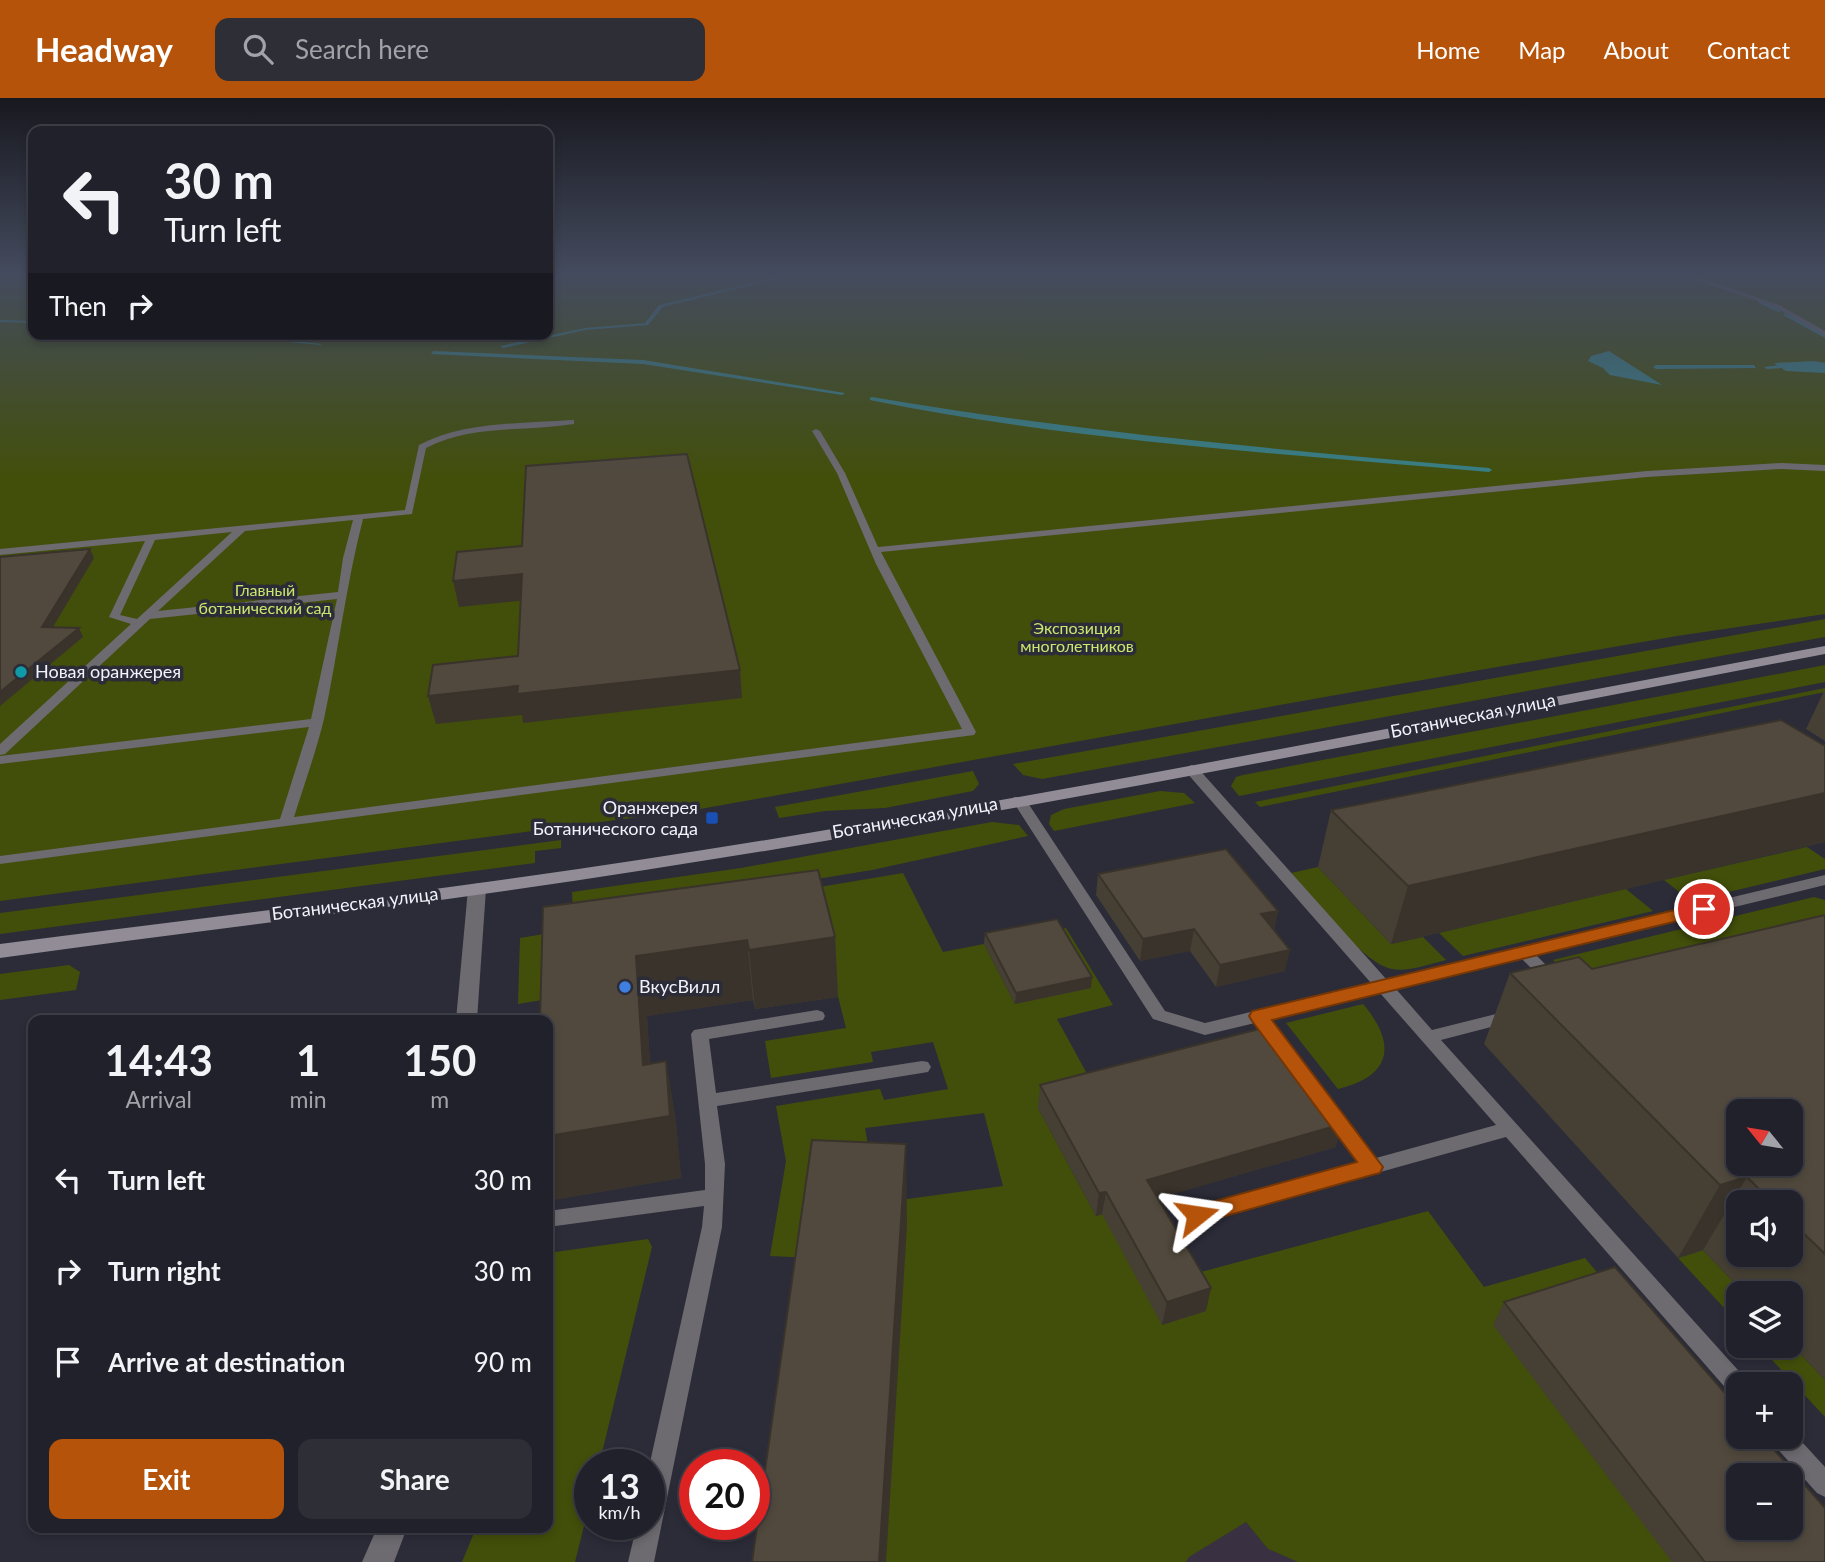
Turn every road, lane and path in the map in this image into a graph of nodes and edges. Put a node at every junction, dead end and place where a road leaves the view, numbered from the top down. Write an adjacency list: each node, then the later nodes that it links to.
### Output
1 (571, 422): 4 (lane)
2 (817, 431): 7 (lane)
3 (1825, 468): 7 (lane)
4 (359, 517): 5 (lane); 9 (lane)
5 (242, 528): 6 (lane); 10 (lane)
6 (151, 537): 8 (lane); 10 (lane)
7 (876, 550): 17 (lane)
8 (0, 552)
9 (343, 594): 10 (lane); 12 (lane)
10 (141, 620): 13 (lane)
11 (1825, 650): 15 (main road, Ботаническая улица)
12 (317, 722): 14 (lane); 17 (lane)
13 (0, 751)
14 (0, 760)
15 (1191, 769): 16 (main road, Ботаническая улица); 23 (lane)
16 (1019, 800): 20 (main road, Ботаническая улица); 28 (lane)
17 (286, 822): 18 (lane)
18 (0, 860)
19 (1825, 880): 22 (lane)
20 (477, 889): 21 (main road, Ботаническая улица); 26 (street)
21 (0, 951)
22 (1524, 952): 23 (lane); 24 (lane)
23 (1383, 986): 28 (lane); 29 (lane)
24 (1564, 990)
25 (1535, 1010): 29 (lane)
26 (466, 1015)
27 (817, 1016): 32 (lane)
28 (1259, 1016): 31 (lane)
29 (1428, 1037): 34 (lane)
30 (922, 1067): 32 (lane)
31 (1299, 1070)
32 (708, 1101): 36 (lane)
33 (1324, 1102): 35 (lane)
34 (1509, 1129): 35 (lane); 39 (lane)
35 (1372, 1167): 37 (lane)
36 (715, 1196): 38 (lane); 44 (lane)
37 (1197, 1215)
38 (553, 1218)
39 (1726, 1373)
40 (1793, 1449): 41 (lane)
41 (1825, 1485)
42 (390, 1533): 43 (street)
43 (379, 1562)
44 (641, 1562)

